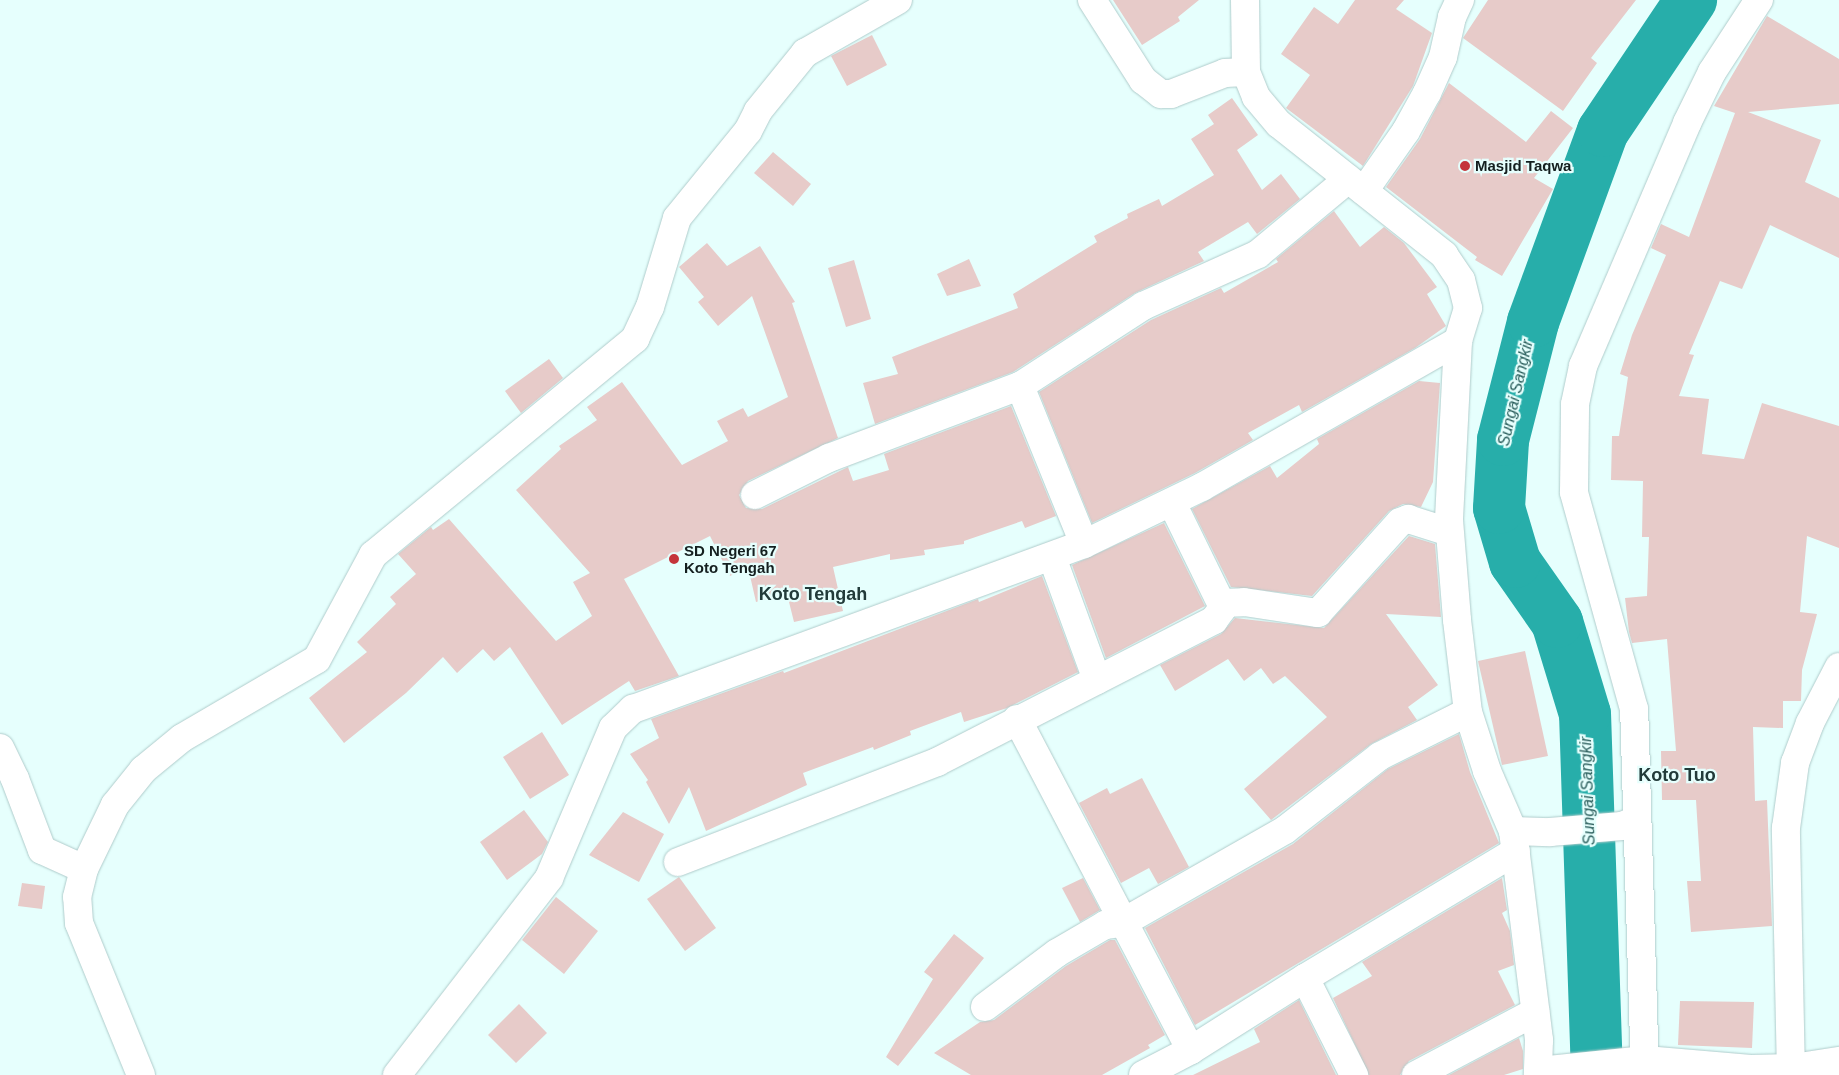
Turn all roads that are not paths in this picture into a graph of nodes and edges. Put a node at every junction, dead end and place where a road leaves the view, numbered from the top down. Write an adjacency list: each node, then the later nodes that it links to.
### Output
1 (898, 0): 24 (street)
2 (1092, 0): 6 (street)
3 (1244, 0): 6 (street)
4 (1460, 0): 7 (street)
5 (1759, 0): 21 (street)
6 (1246, 72): 7 (street)
7 (1356, 185): 8 (street); 9 (street)
8 (1458, 341): 11 (street); 12 (street)
9 (1020, 386): 10 (street); 13 (street)
10 (755, 495)
11 (1172, 503): 13 (street); 15 (street)
12 (1449, 532): 15 (street); 18 (street)
13 (1084, 544): 14 (street)
14 (1052, 557): 17 (street); 35 (street)
15 (1221, 603): 17 (street)
16 (1839, 668): 33 (street)
17 (1098, 680): 19 (street)
18 (1468, 712): 22 (street); 25 (street)
19 (1017, 719): 23 (street); 25 (street)
20 (0, 748): 24 (street)
21 (1629, 823): 22 (street); 31 (street)
22 (1514, 841): 26 (street); 28 (street)
23 (678, 862)
24 (84, 869): 34 (street)
25 (1122, 923): 27 (street); 29 (street)
26 (1304, 978): 29 (street); 37 (street)
27 (985, 1007)
28 (1535, 1012): 32 (street); 38 (street)
29 (1191, 1050): 36 (street)
30 (1839, 1061): 33 (street)
31 (1641, 1065): 32 (street); 33 (street)
32 (1546, 1071)
33 (1792, 1071)
34 (141, 1075)
35 (397, 1075)
36 (1143, 1075)
37 (1354, 1075)
38 (1416, 1075)

